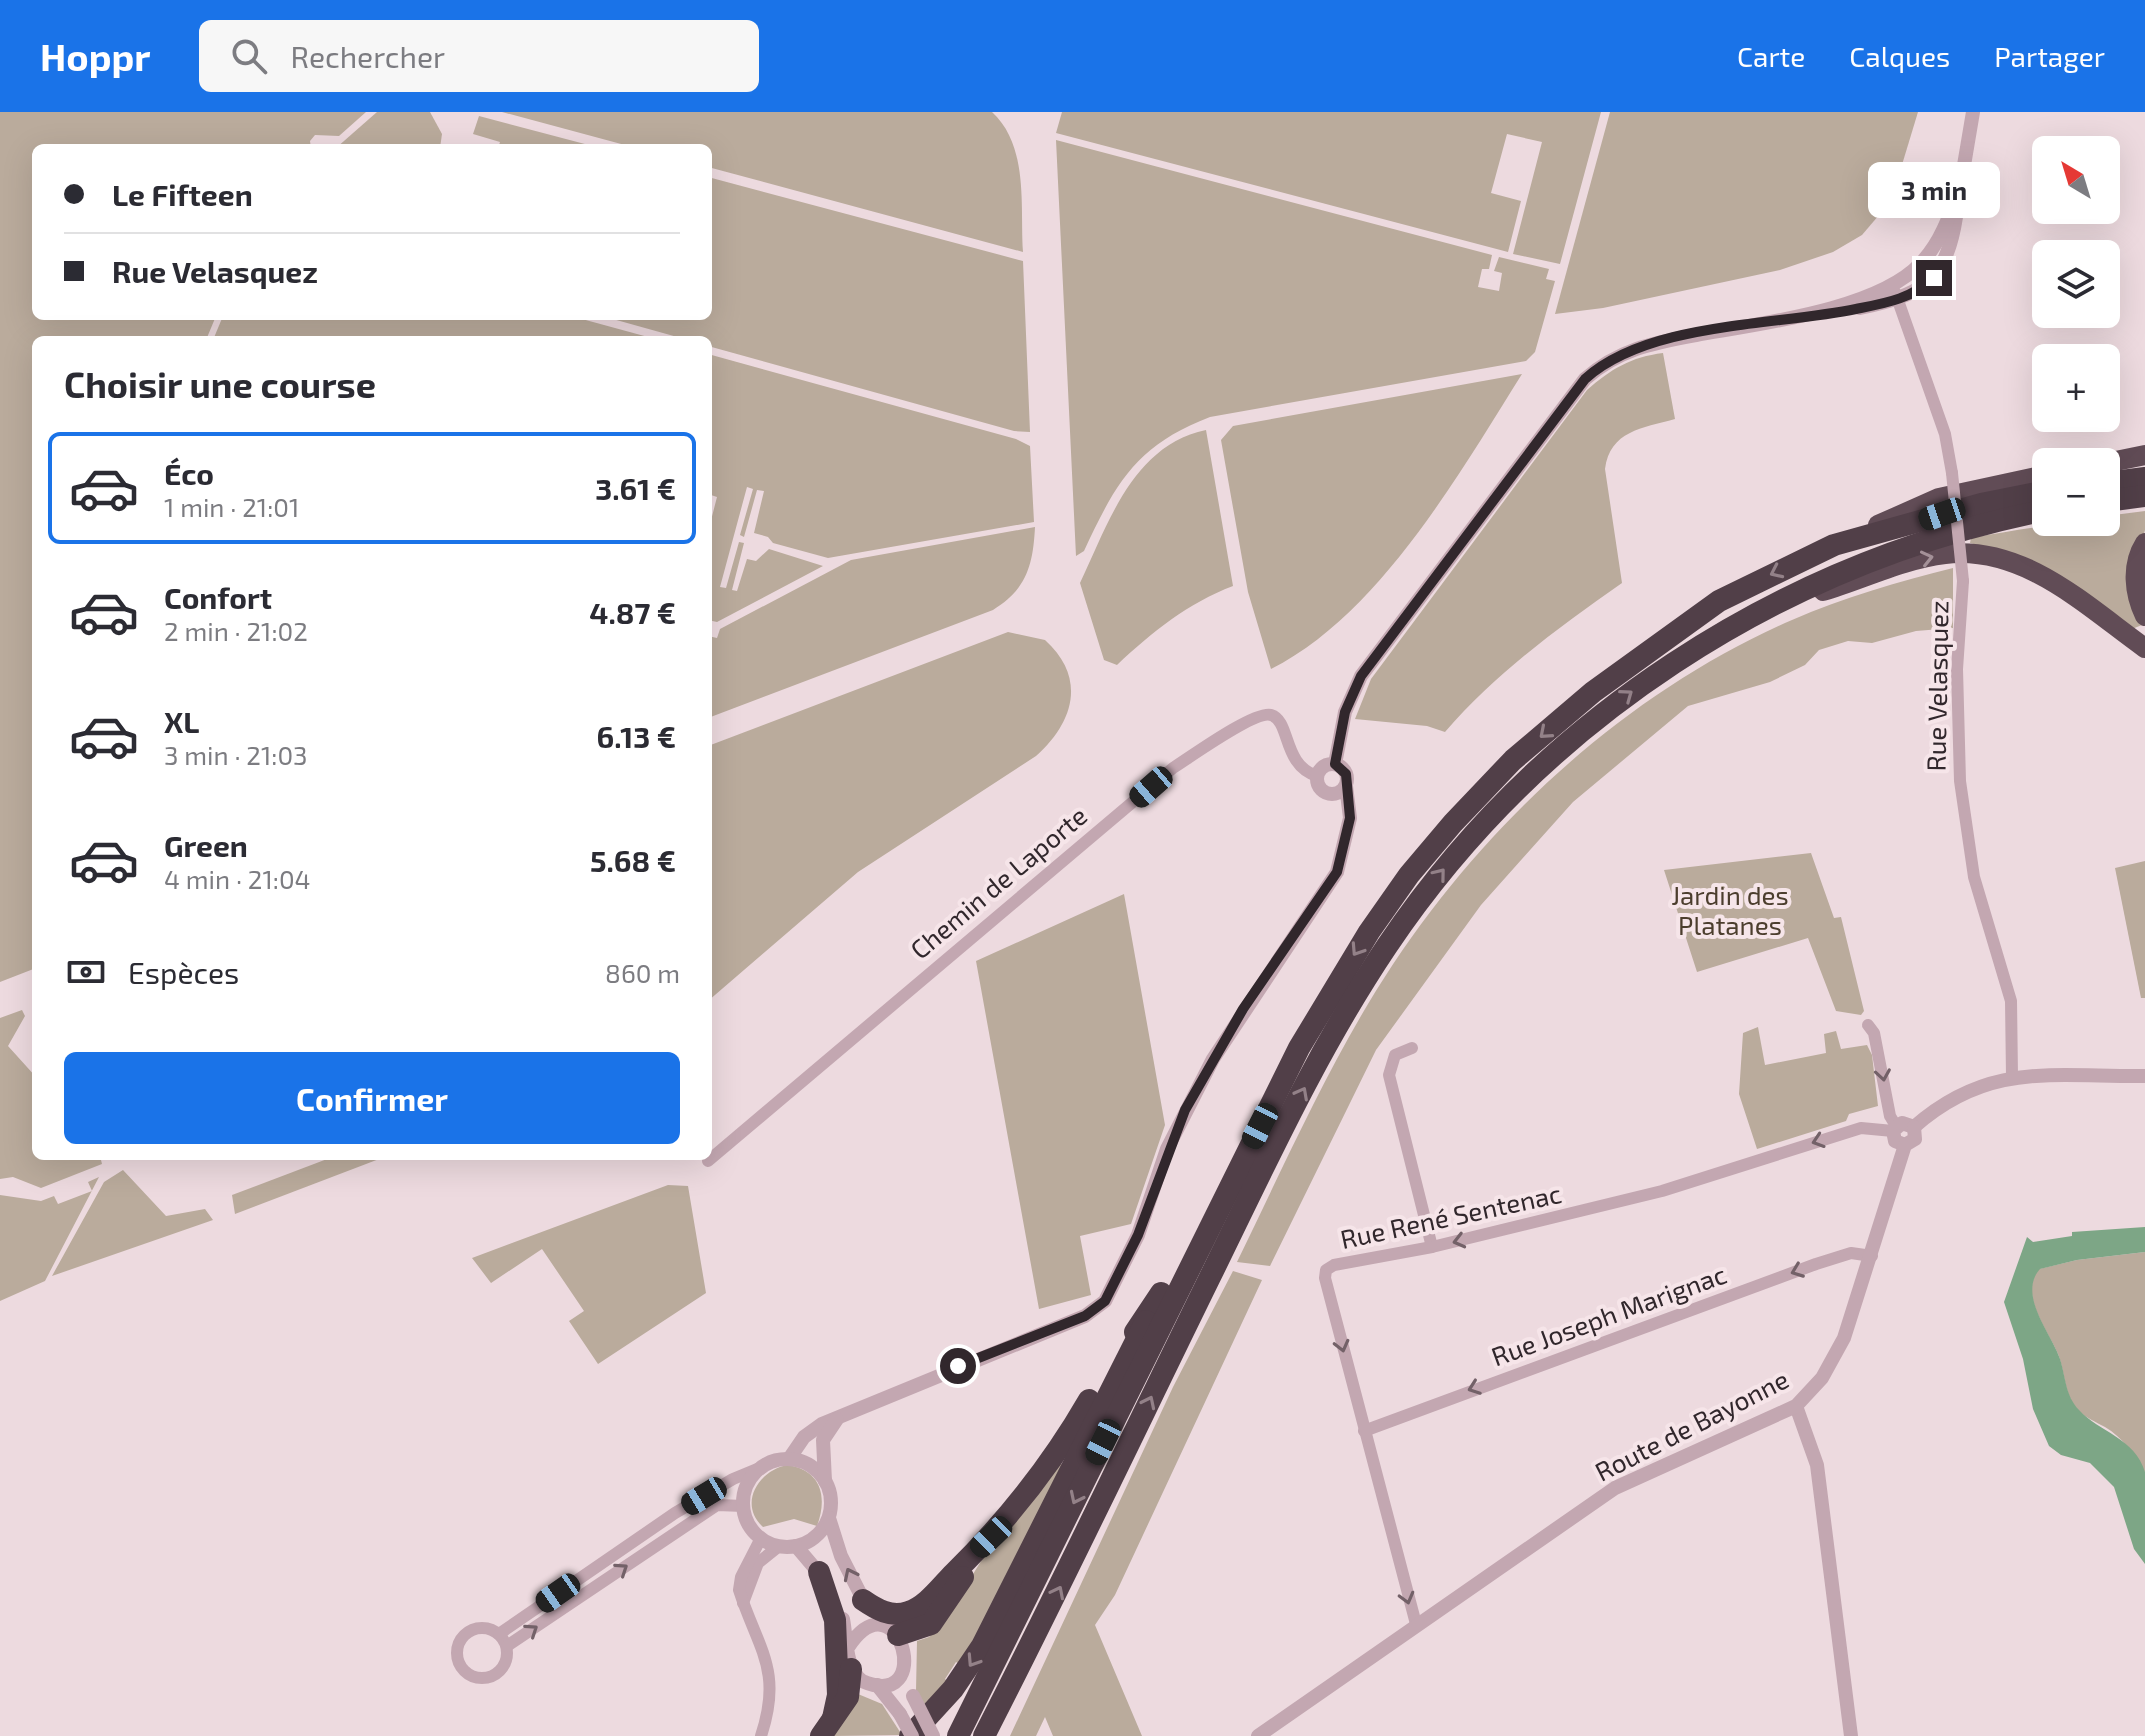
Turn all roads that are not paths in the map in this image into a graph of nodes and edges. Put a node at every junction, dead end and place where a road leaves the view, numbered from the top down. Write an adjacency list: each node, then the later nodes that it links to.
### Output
1 (1973, 112): 2 (street)
2 (1896, 293): 17 (street); 24 (street, Rue Velasquez, bridge)
3 (2145, 455): 4 (highway)
4 (2120, 460)
5 (2032, 478): 13 (highway)
6 (2145, 478): 7 (highway)
7 (2120, 481)
8 (2032, 494): 13 (highway)
9 (2145, 496): 10 (highway)
10 (2120, 499)
11 (2032, 513): 14 (highway)
12 (2145, 543): 15 (highway)
13 (1834, 545): 29 (highway, one-way to 29)
14 (1773, 606): 16 (highway, one-way to 16); 62 (highway, one-way to 14)
15 (2145, 616)
16 (2145, 648)
17 (1335, 764): 18 (street); 19 (street)
18 (1317, 776): 20 (street, Chemin de Laporte); 30 (street, Chemin de Laporte)
19 (1346, 786): 20 (street); 21 (street)
20 (1331, 794): 21 (street, Chemin de Laporte)
21 (1347, 834): 35 (street)
22 (1868, 1025): 27 (street, one-way to 27)
23 (1412, 1048): 31 (street)
24 (2012, 1076): 25 (street, Route de Bayonne); 26 (street, Route de Bayonne)
25 (2145, 1076)
26 (1914, 1127): 27 (street); 28 (street, Route de Bayonne)
27 (1895, 1128): 28 (street); 31 (street, Rue René Sentenac, one-way to 31)
28 (1905, 1145): 32 (street, Route de Bayonne)
29 (1247, 1151): 33 (highway); 61 (highway, one-way to 61)
30 (712, 1158)
31 (1432, 1247): 36 (street, Rue René Sentenac, one-way to 36)
32 (1872, 1256): 34 (street, Route de Bayonne); 36 (street, Rue Joseph Marignac, one-way to 36)
33 (1161, 1293): 42 (highway); 59 (highway, one-way to 59)
34 (1796, 1406): 49 (street, Route de Bayonne); 64 (street)
35 (837, 1419): 37 (street); 39 (street)
36 (1364, 1431): 49 (street, Rue René Sentenac, one-way to 49)
37 (789, 1459): 38 (street); 39 (street)
38 (762, 1467): 40 (street); 51 (street)
39 (825, 1481): 41 (street)
40 (744, 1506): 43 (street); 52 (street, one-way to 40)
41 (829, 1518): 45 (street); 47 (street, one-way to 41)
42 (991, 1537): 47 (highway); 50 (highway)
43 (761, 1538): 44 (street); 48 (street)
44 (779, 1546): 45 (street); 48 (street)
45 (796, 1546): 46 (street)
46 (819, 1572): 53 (street); 57 (highway)
47 (863, 1600): 50 (street)
48 (743, 1603): 58 (street)
49 (1416, 1624): 63 (street, Route de Bayonne)
50 (890, 1631): 53 (street); 55 (street)
51 (499, 1634): 52 (street); 52 (street)
52 (507, 1646)
53 (849, 1646): 54 (street)
54 (851, 1669): 56 (street); 57 (highway)
55 (902, 1672): 56 (street); 60 (street, bridge)
56 (877, 1685): 59 (street, bridge)
57 (827, 1727)
58 (761, 1736)
59 (911, 1736)
60 (933, 1736)
61 (958, 1736)
62 (984, 1736)
63 (1258, 1736)
64 (1851, 1736)

